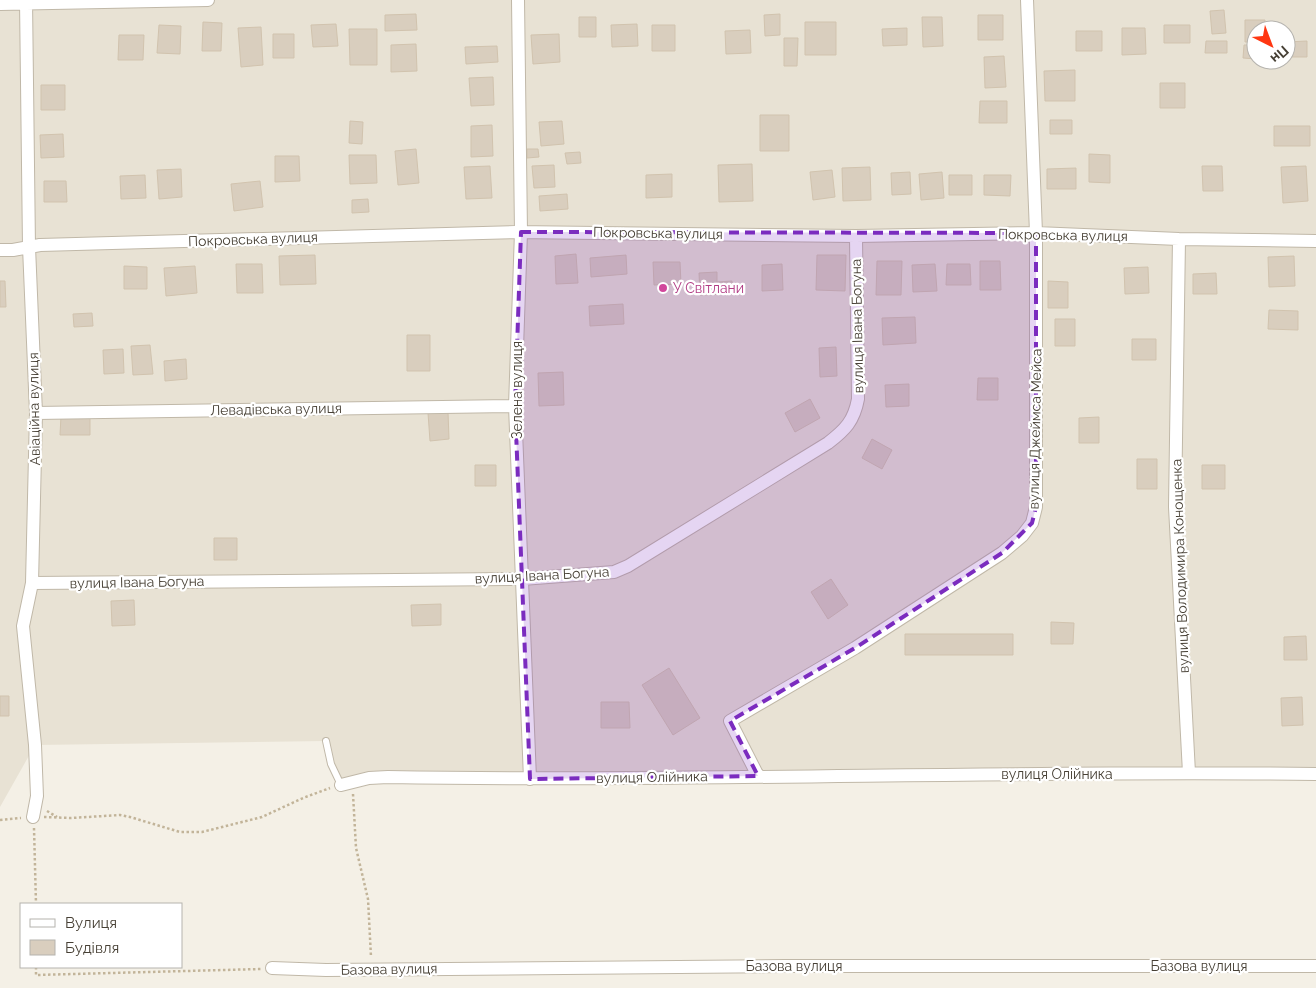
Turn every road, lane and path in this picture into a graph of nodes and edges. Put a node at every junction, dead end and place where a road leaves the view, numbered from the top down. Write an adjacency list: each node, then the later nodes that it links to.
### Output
1 (208, 0): 4 (street)
2 (518, 0): 6 (street, Зелена вулиця)
3 (1027, 0): 7 (street, вулиця Джеймса Мейса)
4 (26, 2): 5 (street); 11 (street, Авіаційна вулиця)
5 (0, 4)
6 (521, 232): 8 (street, Покровська вулиця); 11 (street, Покровська вулиця); 13 (street, Зелена вулиця)
7 (1036, 233): 8 (street, Покровська вулиця); 9 (street, Покровська вулиця); 20 (street, вулиця Джеймса Мейса)
8 (856, 236): 15 (street, вулиця Івана Богуна)
9 (1179, 239): 10 (street, Покровська вулиця); 18 (street, вулиця Володимира Конощенка)
10 (1316, 241)
11 (29, 247): 12 (street, Покровська вулиця); 14 (street, Авіаційна вулиця)
12 (0, 250)
13 (516, 406): 14 (street, Левадівська вулиця); 15 (street, Зелена вулиця)
14 (36, 413): 16 (street, Авіаційна вулиця)
15 (522, 578): 16 (street, вулиця Івана Богуна); 21 (street, Зелена вулиця)
16 (32, 583): 23 (street, Авіаційна вулиця)
17 (326, 741): 22 (lane)
18 (1189, 773): 19 (street, вулиця Олійника); 20 (street, вулиця Олійника)
19 (1316, 774)
20 (758, 776): 21 (street, вулиця Олійника)
21 (530, 779): 22 (street, вулиця Олійника)
22 (345, 784): 23 (path); 29 (path)
23 (33, 817): 24 (path); 25 (path)
24 (0, 820)
25 (36, 903)
26 (1316, 966): 29 (street, Базова вулиця)
27 (36, 968): 28 (path)
28 (272, 968): 29 (street, Базова вулиця)
29 (372, 970)

